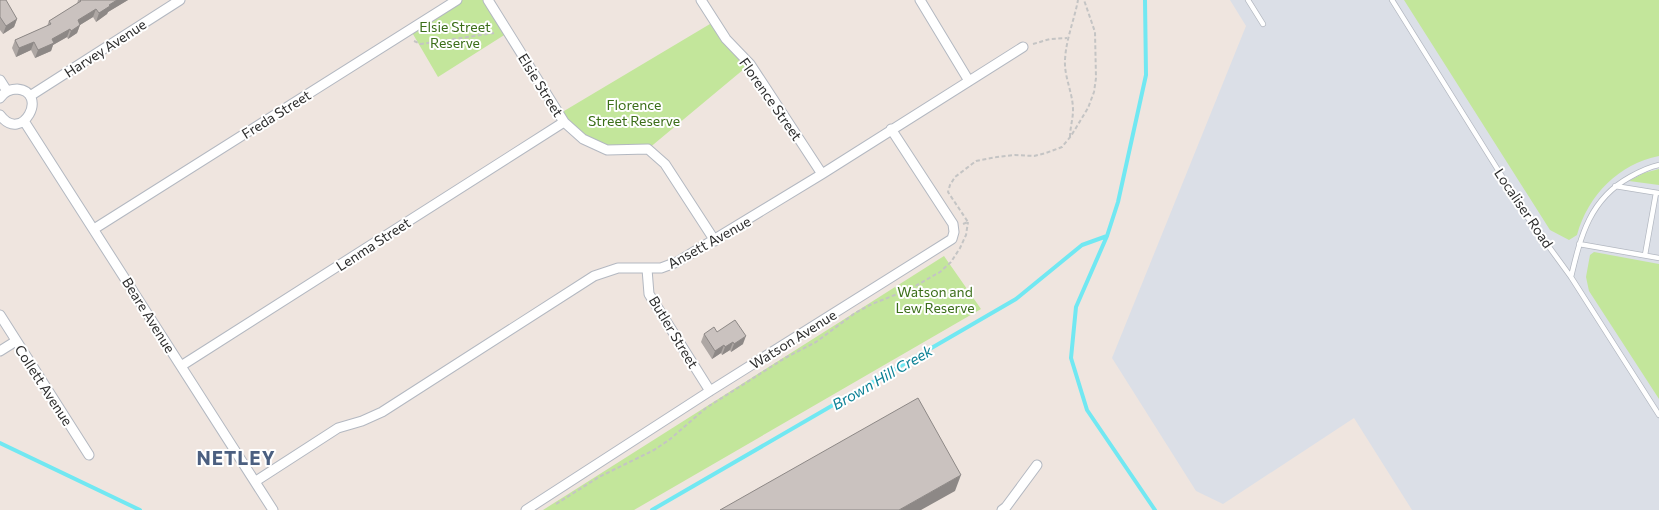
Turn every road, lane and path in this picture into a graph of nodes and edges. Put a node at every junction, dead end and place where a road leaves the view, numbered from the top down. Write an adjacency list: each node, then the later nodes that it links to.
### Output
1 (180, 0): 18 (street, Harvey Avenue)
2 (457, 0): 31 (street, Freda Street)
3 (488, 0): 22 (street, Elsie Street)
4 (701, 0): 26 (street, Florence Street)
5 (920, 0): 16 (street)
6 (1078, 0): 12 (path)
7 (1084, 0): 24 (path)
8 (1248, 0): 10 (lane)
9 (1392, 0): 37 (lane, Localiser Road)
10 (1263, 24)
11 (494, 33): 13 (path)
12 (1067, 38): 14 (path); 24 (path)
13 (414, 41)
14 (1022, 47): 16 (street, Ansett Avenue)
15 (0, 80): 17 (street)
16 (969, 80): 23 (street, Ansett Avenue)
17 (7, 91): 18 (street); 19 (street)
18 (30, 96): 21 (street)
19 (0, 98)
20 (0, 115): 21 (street)
21 (24, 121): 31 (street, Beare Avenue)
22 (564, 122): 32 (street, Elsie Street); 41 (street, Lenma Street)
23 (892, 129): 26 (street, Ansett Avenue); 30 (street)
24 (1070, 138): 29 (path)
25 (1659, 165): 27 (lane)
26 (822, 174): 32 (street, Ansett Avenue)
27 (1615, 186): 28 (lane); 33 (lane)
28 (1658, 193): 34 (lane)
29 (968, 222): 30 (path); 47 (path)
30 (952, 224): 42 (street, Watson Avenue)
31 (94, 229): 41 (street, Beare Avenue)
32 (715, 241): 36 (street, Ansett Avenue)
33 (1579, 244): 34 (lane); 37 (lane)
34 (1645, 255): 35 (lane)
35 (1659, 258)
36 (647, 269): 42 (street, Butler Street); 46 (street, Ansett Avenue)
37 (1571, 277): 43 (lane, Localiser Road)
38 (0, 315): 39 (street, Collett Avenue)
39 (16, 341): 40 (street); 44 (street, Collett Avenue)
40 (0, 351)
41 (181, 366): 46 (street, Beare Avenue)
42 (710, 391): 49 (street, Watson Avenue)
43 (1659, 414)
44 (89, 455)
45 (1037, 465): 50 (street)
46 (256, 481): 48 (street, Beare Avenue)
47 (554, 505)
48 (273, 510)
49 (526, 510)
50 (1002, 510)

